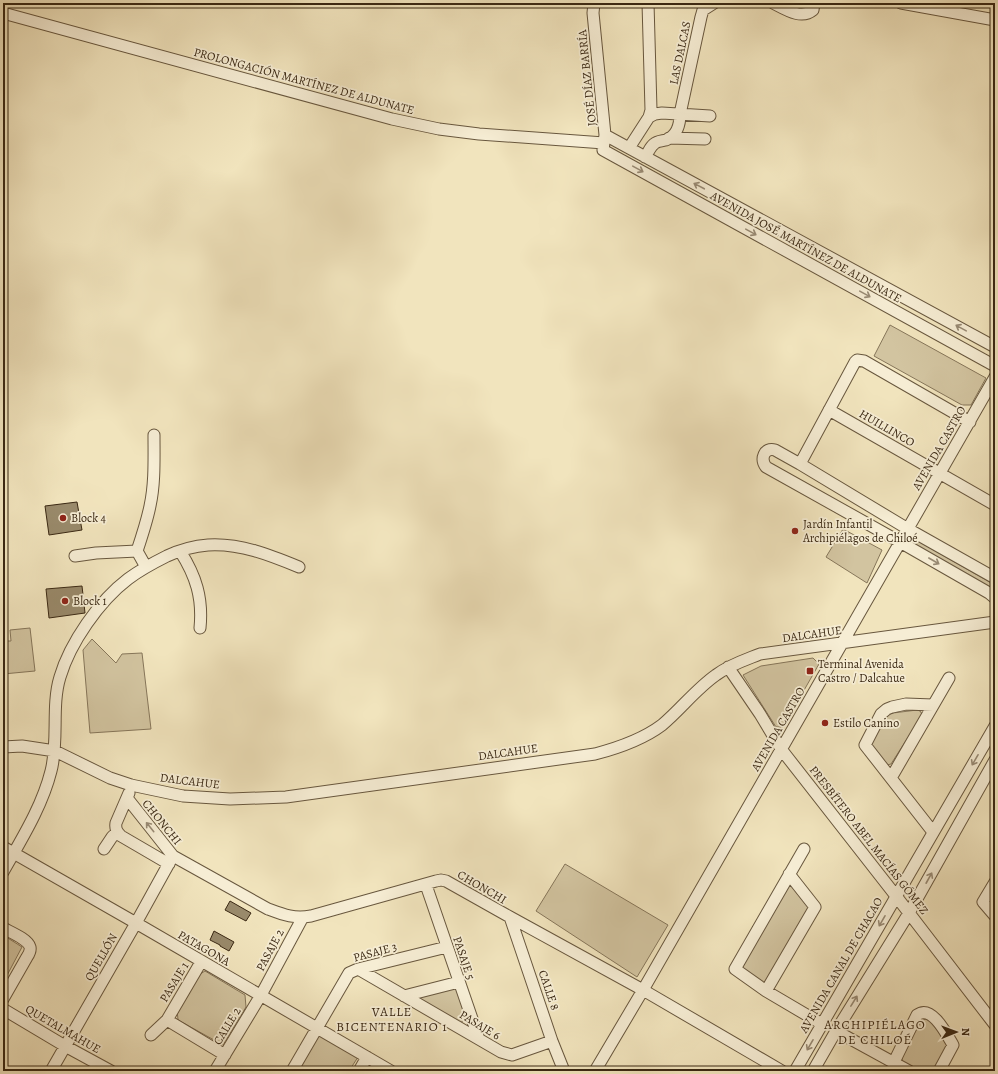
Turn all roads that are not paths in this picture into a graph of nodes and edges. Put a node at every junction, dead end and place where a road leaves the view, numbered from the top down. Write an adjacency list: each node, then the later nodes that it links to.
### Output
1 (594, 3): 14 (street, JOSÉ DÍAZ BARRÍA)
2 (648, 3): 9 (street)
3 (714, 3): 10 (street, LAS DALCAS)
4 (773, 3): 6 (street)
5 (905, 4): 8 (street)
6 (814, 7)
7 (3, 13): 14 (street, PROLONGACIÓN MARTÍNEZ DE ALDUNATE)
8 (995, 20)
9 (650, 114): 10 (street); 15 (street)
10 (680, 114): 11 (street); 12 (street, LAS DALCAS)
11 (710, 116)
12 (669, 138): 13 (street); 16 (street)
13 (705, 140)
14 (604, 143): 15 (street, AVENIDA JOSÉ MARTÍNEZ DE ALDUNATE); 18 (street, AVENIDA JOSÉ MARTÍNEZ DE ALDUNATE, one-way to 18)
15 (629, 148): 16 (street, AVENIDA JOSÉ MARTÍNEZ DE ALDUNATE)
16 (645, 157): 17 (street, AVENIDA JOSÉ MARTÍNEZ DE ALDUNATE, one-way to 16)
17 (995, 347)
18 (995, 366)
19 (995, 377): 21 (street, AVENIDA CASTRO)
20 (829, 410): 21 (street); 23 (street); 24 (street, HUILLINCO)
21 (970, 422): 24 (street, AVENIDA CASTRO)
22 (154, 436): 28 (street)
23 (800, 464): 26 (street); 27 (street)
24 (940, 473): 25 (street, HUILLINCO); 26 (street, AVENIDA CASTRO)
25 (995, 505)
26 (908, 529): 27 (street, AVENIDA CASTRO); 33 (street)
27 (900, 542): 34 (street, one-way to 34); 37 (street, AVENIDA CASTRO)
28 (137, 551): 30 (street); 31 (street)
29 (180, 551): 31 (street); 32 (street); 36 (street)
30 (75, 556)
31 (146, 567): 44 (street)
32 (299, 567)
33 (995, 578)
34 (995, 598)
35 (995, 622): 37 (street, DALCAHUE)
36 (200, 628)
37 (842, 643): 38 (street, DALCAHUE); 43 (street, AVENIDA CASTRO)
38 (728, 667): 43 (street, PRESBÍTERO ABEL MACÍAS GÓMEZ); 47 (street, DALCAHUE)
39 (949, 678): 40 (street)
40 (933, 705): 46 (street); 46 (street)
41 (995, 726): 50 (street, AVENIDA CANAL DE CHACAO, one-way to 50)
42 (3, 746): 44 (street, DALCAHUE)
43 (781, 749): 60 (street, PRESBÍTERO ABEL MACÍAS GÓMEZ); 71 (street, AVENIDA CASTRO)
44 (55, 751): 47 (street, DALCAHUE); 54 (street)
45 (995, 760): 61 (street, one-way to 45)
46 (891, 778): 50 (street)
47 (131, 785): 48 (street)
48 (127, 798): 49 (street); 55 (street, CHONCHI, one-way to 48)
49 (117, 832): 52 (street); 55 (street)
50 (933, 832): 60 (street, AVENIDA CANAL DE CHACAO)
51 (3, 847): 54 (street, PATAGONA)
52 (104, 849)
53 (804, 849): 57 (street)
54 (13, 853): 56 (street); 65 (street, PATAGONA)
55 (171, 860): 63 (street, CHONCHI); 65 (street, QUELLÓN)
56 (3, 872)
57 (789, 874): 72 (street); 72 (street)
58 (995, 882): 62 (street)
59 (426, 885): 63 (street, CHONCHI); 64 (street, CHONCHI); 67 (street, PASAJE 5)
60 (896, 896): 61 (street, PRESBÍTERO ABEL MACÍAS GÓMEZ); 78 (street, AVENIDA CANAL DE CHACAO, one-way to 78)
61 (909, 914): 79 (street, PRESBÍTERO ABEL MACÍAS GÓMEZ); 81 (street, one-way to 61)
62 (995, 916)
63 (303, 917): 73 (street, PASAJE 2)
64 (510, 918): 71 (street, CHONCHI); 84 (street, CALLE 8)
65 (136, 923): 68 (street, PATAGONA); 85 (street, QUELLÓN)
66 (3, 928): 75 (street)
67 (447, 946): 69 (street, PASAJE 3); 70 (street, PASAJE 5)
68 (201, 962): 73 (street, PATAGONA); 77 (street, PASAJE 1)
69 (358, 969): 74 (street, PASAJE 6); 80 (street, PASAJE 3)
70 (459, 982): 74 (street); 83 (street, PASAJE 5)
71 (643, 990): 96 (street, AVENIDA CASTRO); 97 (street, CHONCHI)
72 (766, 990): 78 (street)
73 (261, 995): 80 (street, PATAGONA); 86 (street, CALLE 2)
74 (404, 996): 83 (street, PASAJE 6)
75 (3, 999)
76 (3, 1009): 85 (street, QUETALMAHUE)
77 (167, 1020): 82 (street); 86 (street, PASAJE 1)
78 (822, 1024): 98 (street, AVENIDA CANAL DE CHACAO, one-way to 98)
79 (995, 1026)
80 (317, 1028): 87 (street, PATAGONA); 92 (street, PASAJE 3)
81 (836, 1031): 88 (street); 99 (street)
82 (151, 1035)
83 (479, 1039): 84 (street, PASAJE 6)
84 (552, 1041): 95 (street, CALLE 8)
85 (65, 1046): 89 (street, QUELLÓN); 90 (street, QUETALMAHUE)
86 (224, 1055): 91 (street, CALLE 2)
87 (367, 1057): 93 (street); 94 (street, PATAGONA)
88 (894, 1062): 100 (street); 101 (street)
89 (51, 1071)
90 (111, 1071)
91 (215, 1071)
92 (292, 1071)
93 (359, 1071)
94 (391, 1071)
95 (564, 1071)
96 (595, 1071)
97 (782, 1071)
98 (795, 1071)
99 (813, 1071)
100 (909, 1071)
101 (938, 1071)

